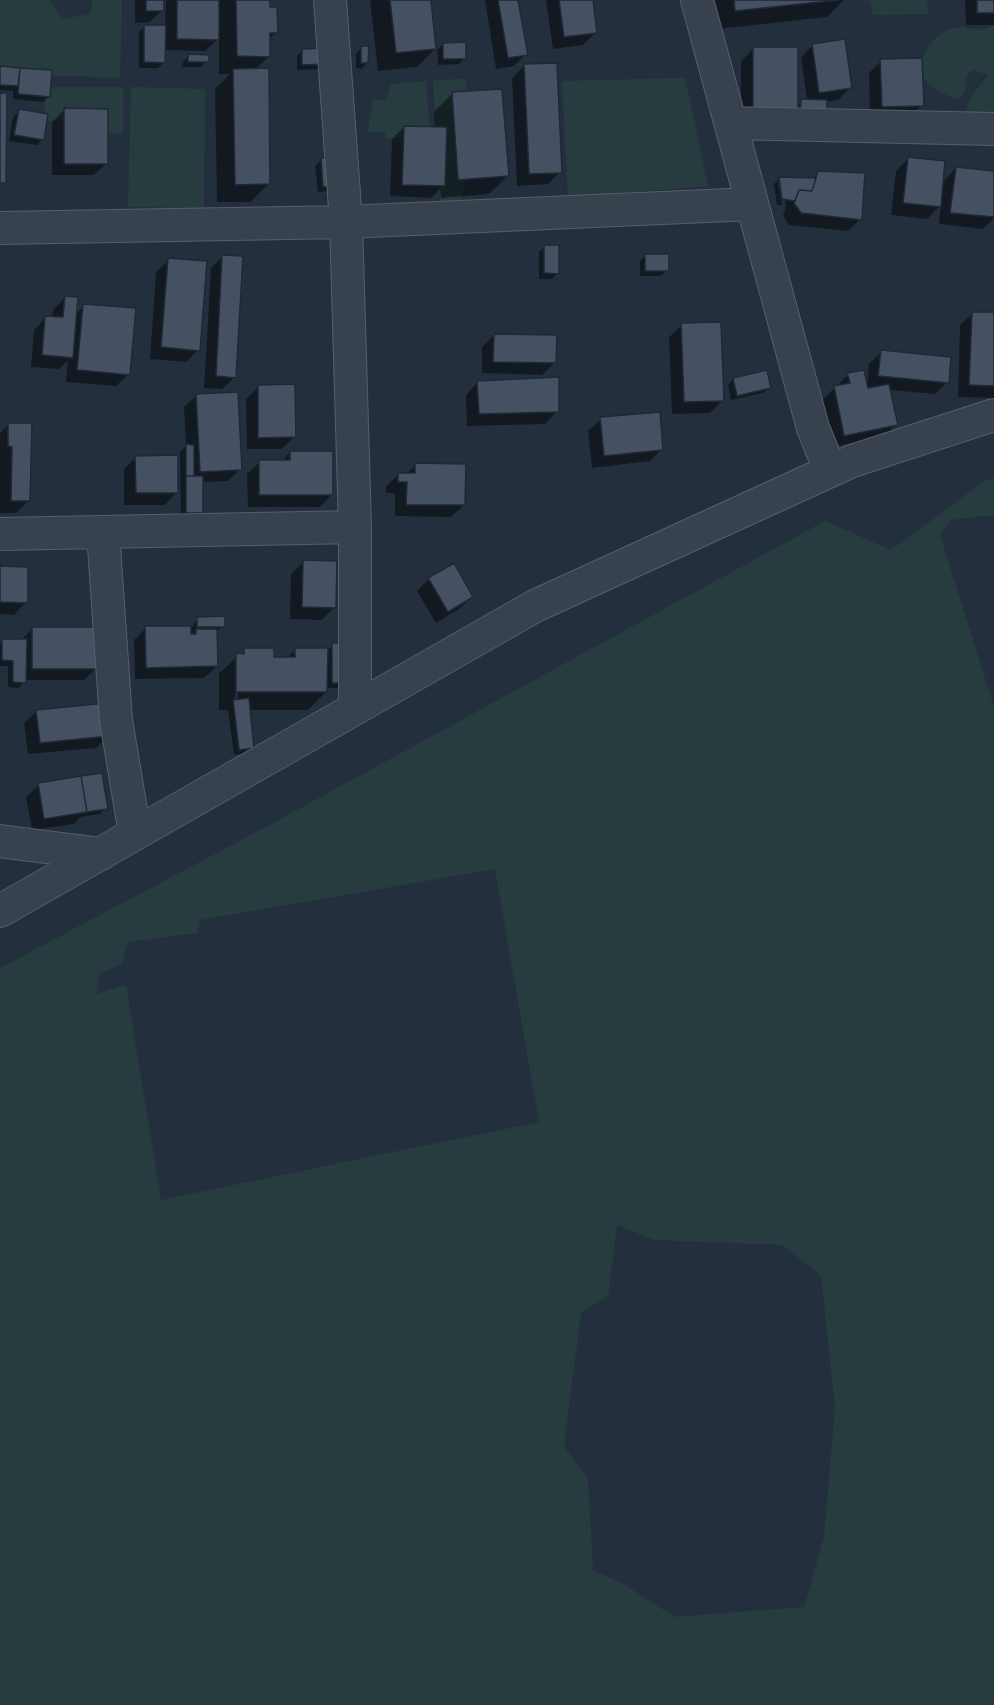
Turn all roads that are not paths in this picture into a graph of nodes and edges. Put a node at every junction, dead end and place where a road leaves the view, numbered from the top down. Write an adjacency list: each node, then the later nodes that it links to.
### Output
1 (330, 0): 6 (street)
2 (697, 0): 3 (street)
3 (731, 123): 4 (street); 5 (street)
4 (994, 129)
5 (752, 204): 6 (street); 9 (street)
6 (346, 222): 7 (street); 10 (street)
7 (0, 228)
8 (994, 415): 9 (street)
9 (830, 470): 13 (street)
10 (355, 527): 11 (street); 13 (street)
11 (103, 532): 12 (street); 14 (street)
12 (0, 534)
13 (356, 708): 14 (street)
14 (135, 834): 16 (street)
15 (0, 842): 16 (street)
16 (101, 854): 17 (street)
17 (0, 911)

